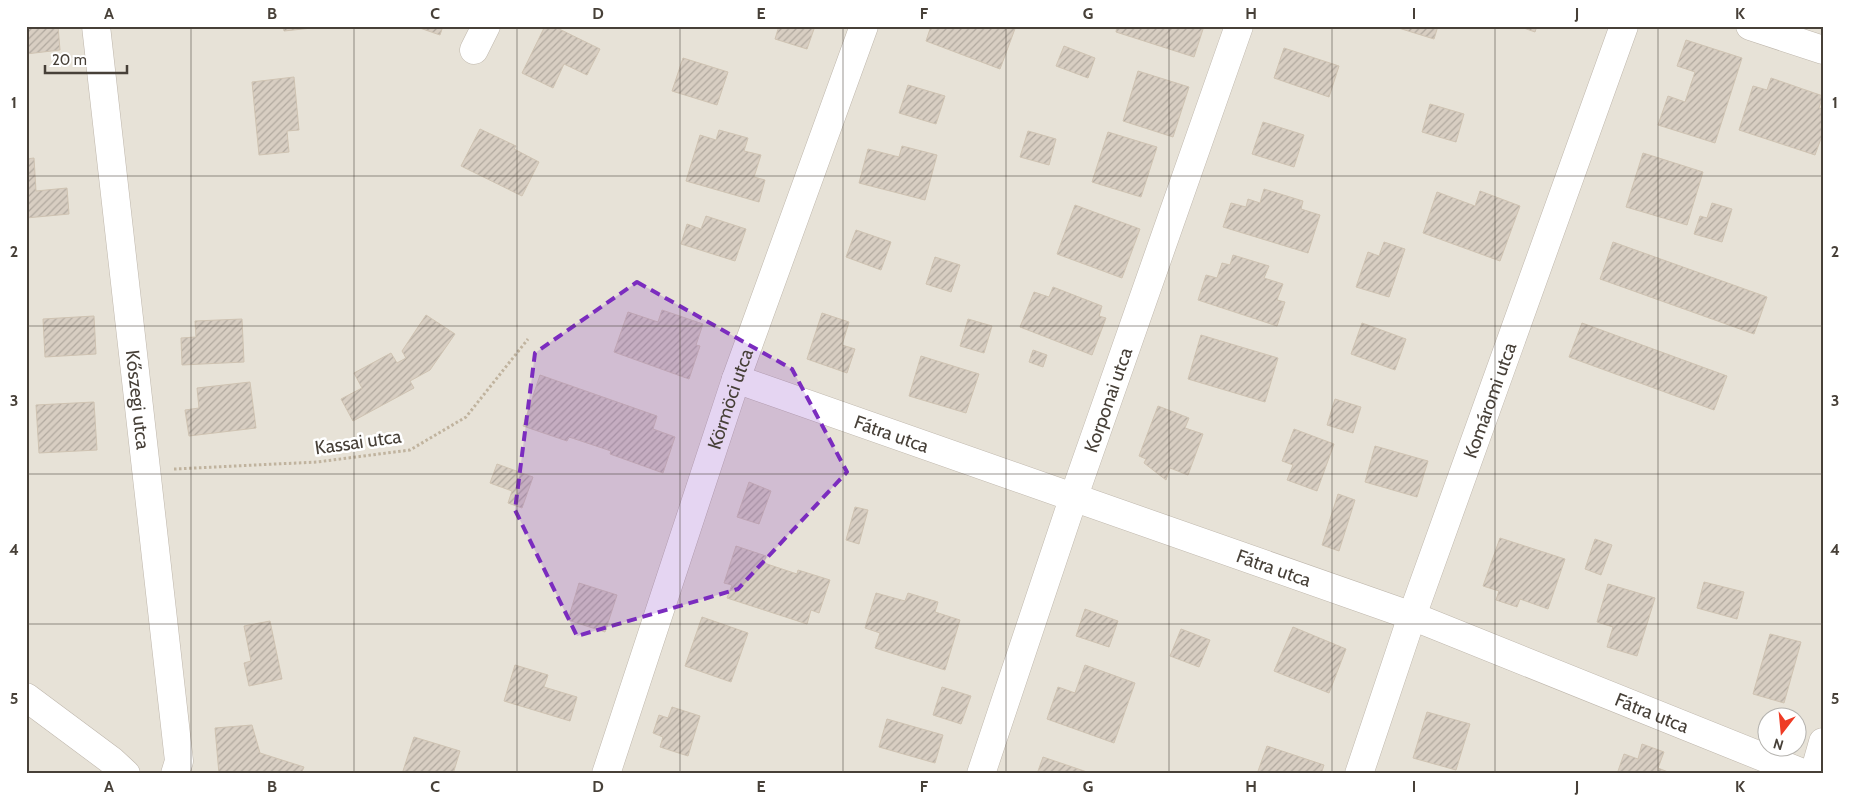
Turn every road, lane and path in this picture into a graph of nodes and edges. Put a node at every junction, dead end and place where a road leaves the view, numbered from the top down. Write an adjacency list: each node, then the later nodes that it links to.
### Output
1 (96, 26): 9 (street, Kőszegi utca)
2 (864, 26): 8 (street, Körmöci utca)
3 (1239, 26): 10 (street, Korponai utca)
4 (1624, 26): 11 (street, Komáromi utca)
5 (1750, 26): 6 (street)
6 (1823, 50)
7 (528, 339): 9 (path, Kassai utca)
8 (736, 379): 10 (street, Fátra utca); 16 (street, Körmöci utca)
9 (146, 471): 15 (street, Kőszegi utca)
10 (1074, 496): 11 (street, Fátra utca); 17 (street, Korponai utca)
11 (1412, 616): 18 (street, Komáromi utca); 19 (street, Fátra utca)
12 (26, 697): 14 (street)
13 (1823, 742): 20 (street)
14 (126, 774)
15 (175, 774)
16 (606, 774)
17 (981, 774)
18 (1359, 774)
19 (1805, 774)
20 (1814, 774)

